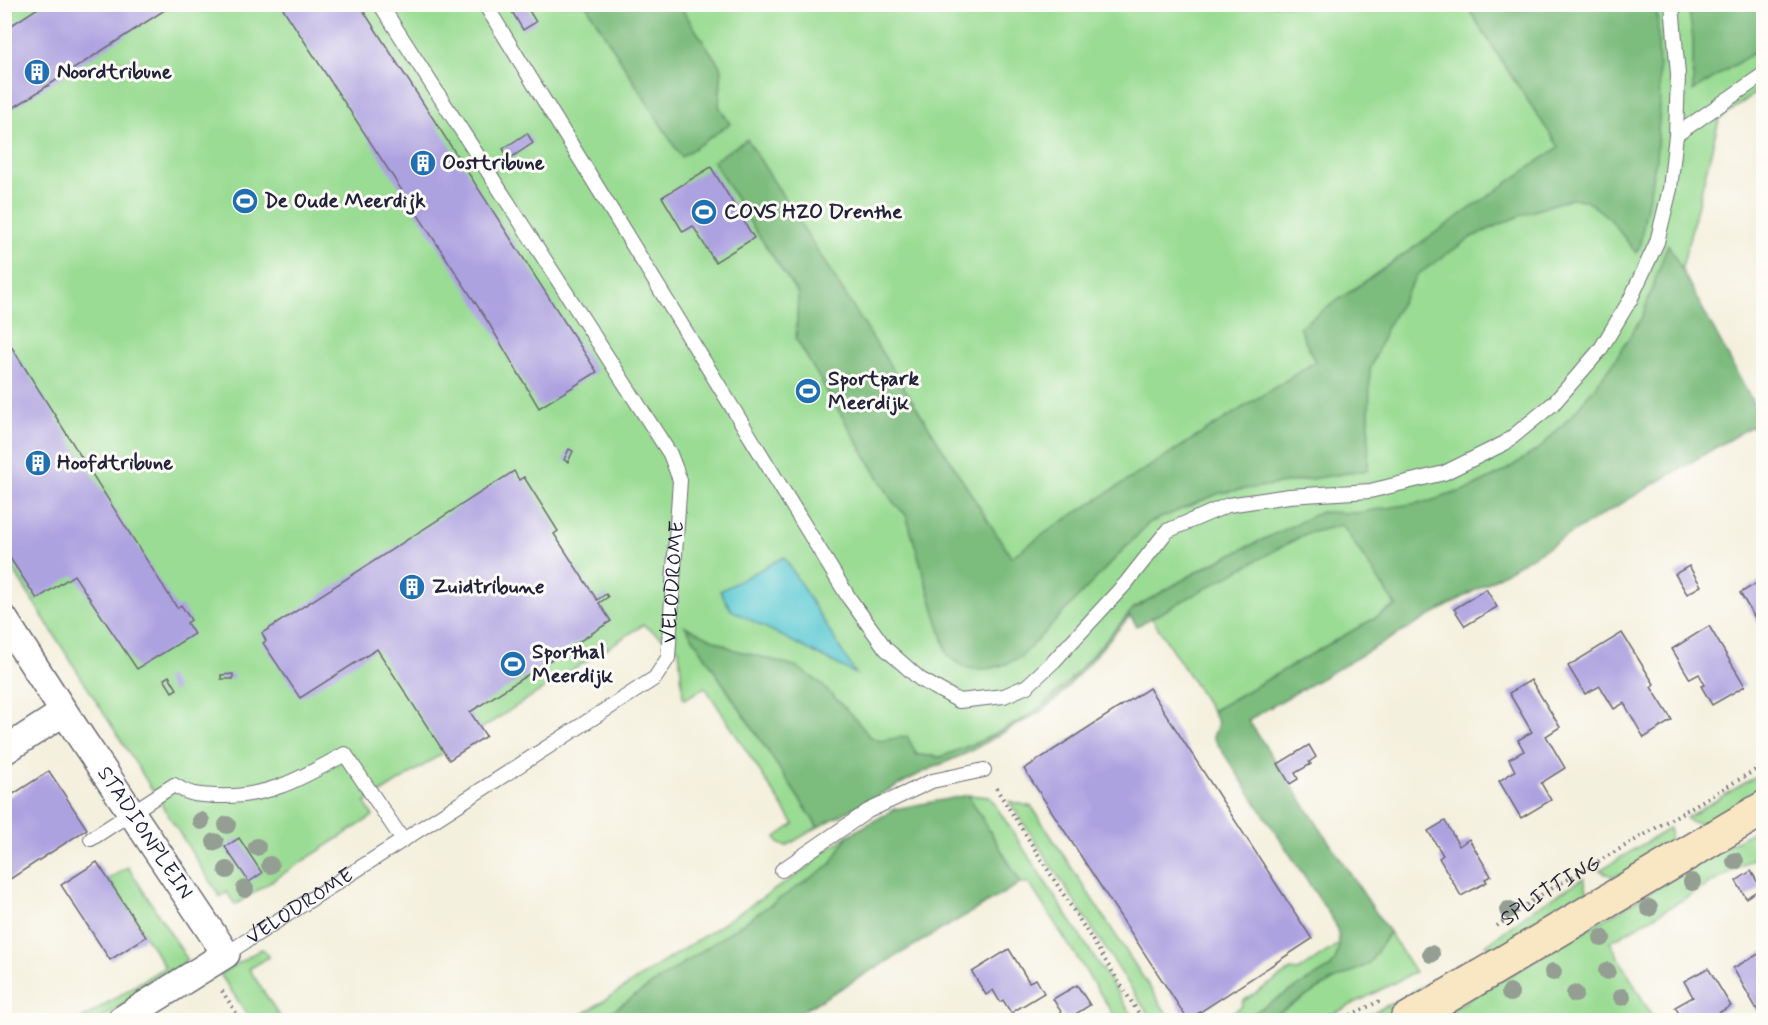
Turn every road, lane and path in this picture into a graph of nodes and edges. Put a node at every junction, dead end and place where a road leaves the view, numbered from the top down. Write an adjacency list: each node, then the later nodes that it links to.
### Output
1 (380, 4): 14 (lane, VELODROME)
2 (485, 4): 5 (lane)
3 (1672, 4): 5 (lane)
4 (1764, 74): 5 (lane)
5 (1676, 135)
6 (4, 619): 7 (street, STADIONPLEIN)
7 (64, 712): 8 (street); 12 (street, STADIONPLEIN)
8 (4, 751)
9 (1764, 765): 16 (path, SPLITTING)
10 (984, 770): 15 (lane); 20 (path)
11 (1764, 808): 22 (street, SPLITTING)
12 (131, 813): 13 (lane); 14 (lane); 17 (street, STADIONPLEIN)
13 (91, 839)
14 (402, 840): 17 (lane, VELODROME)
15 (782, 870)
16 (1491, 931)
17 (226, 954): 19 (street, VELODROME)
18 (1383, 1000): 21 (path)
19 (121, 1020)
20 (1143, 1020)
21 (1340, 1020)
22 (1407, 1020)

